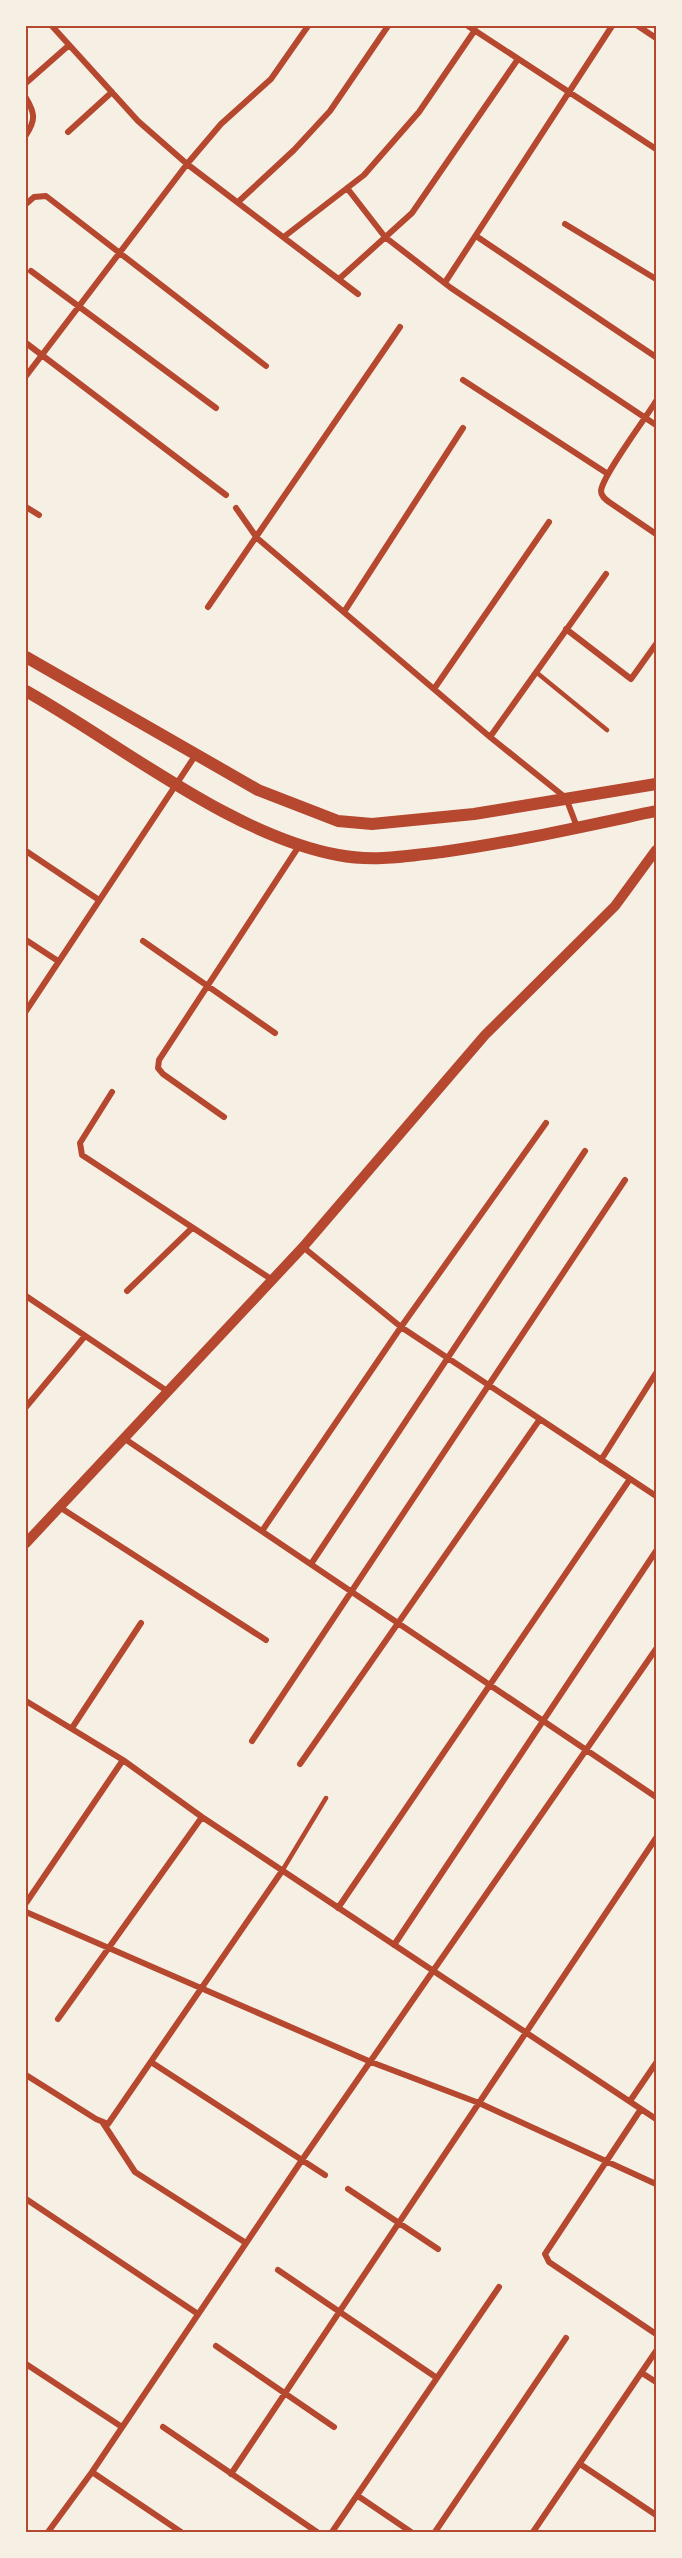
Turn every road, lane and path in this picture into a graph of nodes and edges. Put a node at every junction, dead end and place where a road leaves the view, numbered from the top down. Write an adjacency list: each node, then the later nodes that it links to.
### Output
1 (52, 26): 9 (street)
2 (308, 26): 18 (street)
3 (388, 26): 20 (street)
4 (468, 26): 7 (street)
5 (612, 26): 13 (street)
6 (638, 26): 8 (street)
7 (475, 30): 10 (street); 19 (street)
8 (657, 38)
9 (68, 46): 11 (street); 12 (street)
10 (519, 59): 13 (street); 25 (street)
11 (26, 83)
12 (112, 92): 15 (street); 18 (street)
13 (569, 92): 17 (street); 24 (street)
14 (26, 98): 16 (street)
15 (68, 132)
16 (26, 135)
17 (657, 149)
18 (187, 164): 20 (street); 26 (street)
19 (347, 188): 23 (street); 25 (street)
20 (238, 202): 23 (street)
21 (26, 204): 26 (street)
22 (565, 224): 29 (street)
23 (285, 236): 28 (street)
24 (476, 236): 30 (street); 36 (street)
25 (385, 237): 28 (street); 30 (street)
26 (119, 253): 32 (street); 37 (street)
27 (31, 271): 32 (street)
28 (339, 279): 31 (street)
29 (657, 279)
30 (446, 282): 42 (street)
31 (358, 294)
32 (78, 304): 35 (street); 41 (street)
33 (400, 327): 52 (street)
34 (26, 343): 35 (street)
35 (40, 354): 38 (street); 46 (street)
36 (657, 357)
37 (266, 366)
38 (26, 376)
39 (463, 381): 45 (street)
40 (657, 401): 42 (street)
41 (216, 408)
42 (646, 418): 43 (street); 45 (street)
43 (657, 425)
44 (463, 428): 55 (street)
45 (608, 474): 51 (street)
46 (226, 495)
47 (26, 507): 49 (street)
48 (236, 508): 52 (street)
49 (39, 515)
50 (549, 522): 60 (street)
51 (657, 534)
52 (257, 538): 54 (street); 55 (street)
53 (606, 574): 56 (street)
54 (208, 607)
55 (345, 612): 60 (street)
56 (566, 629): 57 (street); 59 (street)
57 (657, 644)
58 (26, 657): 64 (main road)
59 (536, 672): 62 (lane); 63 (street)
60 (434, 689): 63 (street)
61 (26, 691): 65 (main road)
62 (607, 730)
63 (490, 737): 67 (street)
64 (195, 756): 65 (street); 67 (main road)
65 (177, 784): 70 (main road); 73 (street)
66 (657, 784): 67 (main road)
67 (567, 798): 69 (street)
68 (657, 811): 69 (main road)
69 (577, 827): 70 (main road)
70 (299, 846): 77 (street)
71 (657, 850): 86 (street)
72 (26, 851): 73 (street)
73 (99, 900): 76 (street)
74 (26, 940): 76 (street)
75 (143, 940): 77 (street)
76 (58, 961): 78 (street)
77 (207, 986): 79 (street); 81 (street)
78 (26, 1011)
79 (275, 1033)
80 (112, 1092): 85 (street)
81 (224, 1117)
82 (546, 1123): 90 (street)
83 (585, 1151): 92 (street)
84 (625, 1180): 94 (street)
85 (192, 1228): 87 (street); 88 (street)
86 (303, 1247): 87 (street); 90 (street)
87 (271, 1279): 95 (street)
88 (127, 1291)
89 (26, 1296): 91 (street)
90 (401, 1327): 92 (street); 103 (street)
91 (85, 1336): 95 (street); 96 (street)
92 (449, 1359): 94 (street); 106 (street)
93 (657, 1373): 99 (street)
94 (488, 1385): 97 (street); 107 (street)
95 (167, 1391): 98 (street)
96 (26, 1407)
97 (540, 1419): 99 (street); 109 (street)
98 (125, 1439): 102 (street); 103 (street)
99 (601, 1460): 100 (street)
100 (630, 1479): 101 (street); 112 (street)
101 (657, 1497)
102 (61, 1508): 104 (street); 110 (street)
103 (262, 1531): 106 (street)
104 (26, 1543)
105 (657, 1551): 114 (street)
106 (311, 1564): 107 (street)
107 (351, 1591): 109 (street); 116 (street)
108 (141, 1623): 115 (street)
109 (398, 1623): 112 (street); 119 (street)
110 (266, 1640)
111 (657, 1649): 117 (street)
112 (490, 1685): 114 (street); 126 (street)
113 (26, 1701): 115 (street)
114 (543, 1721): 117 (street); 128 (street)
115 (72, 1728): 118 (street)
116 (252, 1741)
117 (587, 1750): 120 (street); 130 (street)
118 (123, 1760): 122 (street); 125 (street)
119 (300, 1764)
120 (657, 1797)
121 (326, 1798): 124 (lane)
122 (202, 1817): 124 (street); 129 (street)
123 (657, 1838): 133 (street)
124 (282, 1871): 126 (street); 131 (street)
125 (26, 1903)
126 (339, 1908): 128 (street)
127 (26, 1912): 129 (street)
128 (394, 1945): 130 (street)
129 (110, 1948): 131 (street); 132 (street)
130 (434, 1972): 133 (street); 135 (street)
131 (202, 1988): 134 (street); 135 (street)
132 (58, 2019)
133 (527, 2032): 138 (street); 139 (street)
134 (151, 2062): 142 (street); 143 (street)
135 (371, 2062): 139 (street); 143 (street)
136 (657, 2063): 138 (street)
137 (26, 2075): 142 (street)
138 (630, 2101): 140 (street)
139 (479, 2103): 144 (street); 149 (street)
140 (641, 2109): 141 (street); 144 (street)
141 (657, 2119)
142 (103, 2123): 150 (street)
143 (302, 2160): 145 (street); 150 (street)
144 (606, 2162): 146 (street); 156 (street)
145 (325, 2175)
146 (657, 2184)
147 (348, 2190): 149 (street)
148 (26, 2199): 155 (street)
149 (399, 2223): 151 (street); 154 (street)
150 (246, 2243): 155 (street)
151 (438, 2249)
152 (278, 2270): 154 (street)
153 (499, 2287): 162 (street)
154 (339, 2312): 162 (street); 164 (street)
155 (198, 2314): 165 (street)
156 (657, 2334)
157 (566, 2338): 178 (street)
158 (216, 2346): 164 (street)
159 (657, 2351): 161 (street)
160 (26, 2364): 165 (street)
161 (642, 2373): 163 (street); 168 (street)
162 (437, 2378): 171 (street)
163 (657, 2382)
164 (285, 2393): 167 (street); 170 (street)
165 (122, 2427): 169 (street)
166 (163, 2427): 170 (street)
167 (334, 2427)
168 (580, 2464): 172 (street); 179 (street)
169 (92, 2472): 173 (street); 174 (street)
170 (231, 2474): 175 (street)
171 (358, 2496): 176 (street); 177 (street)
172 (657, 2515)
173 (48, 2532)
174 (180, 2532)
175 (317, 2532)
176 (332, 2532)
177 (411, 2532)
178 (435, 2532)
179 (532, 2532)

